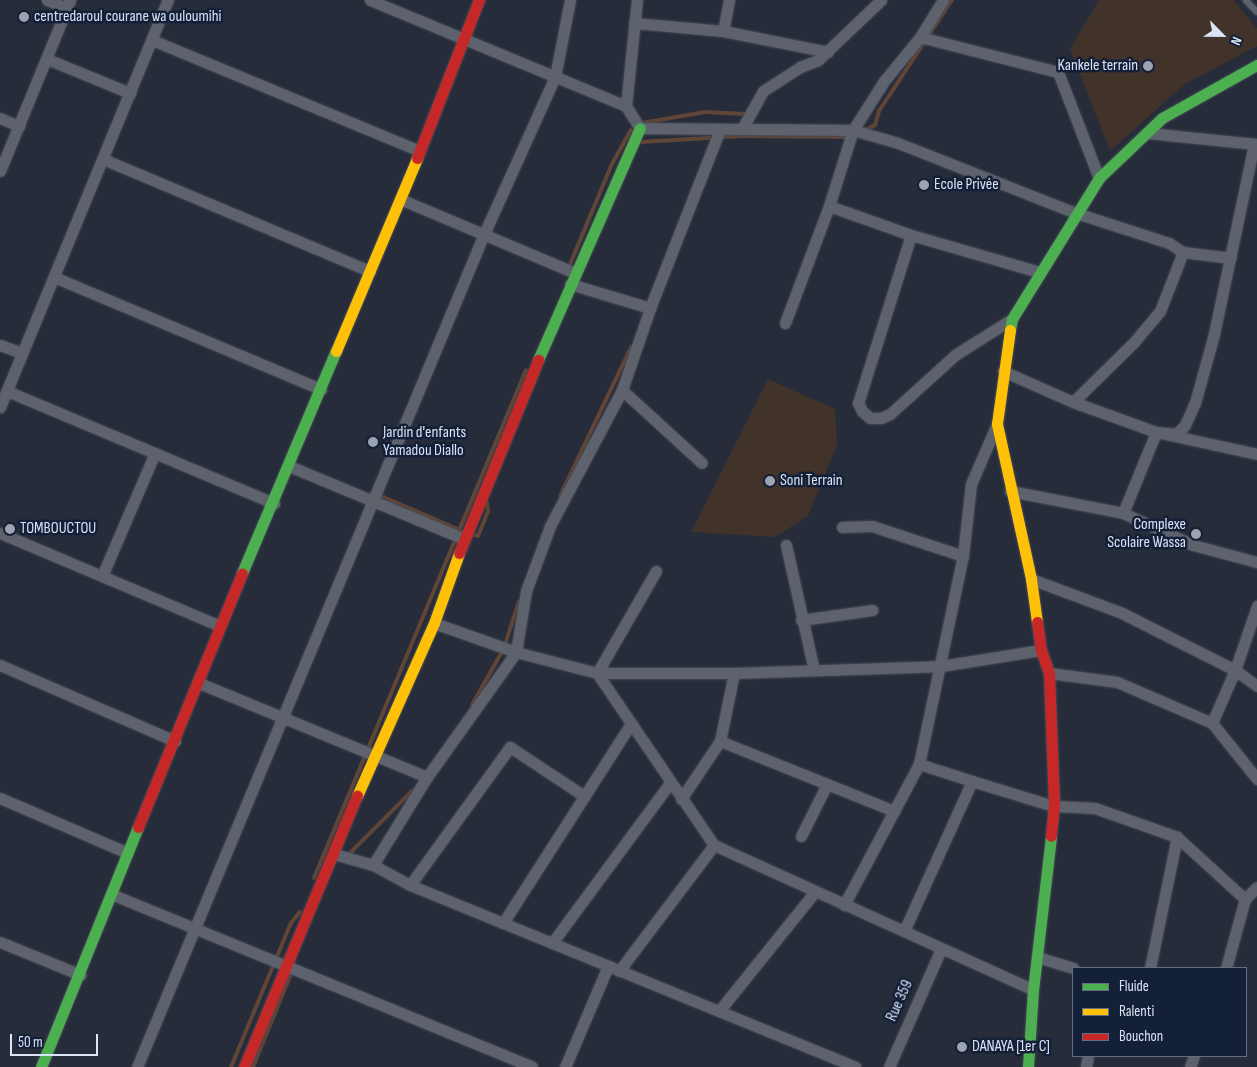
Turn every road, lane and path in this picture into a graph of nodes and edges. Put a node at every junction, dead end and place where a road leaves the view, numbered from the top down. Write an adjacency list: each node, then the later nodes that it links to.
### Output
1 (47, 0): 11 (street)
2 (168, 0): 17 (street)
3 (370, 0): 16 (street)
4 (478, 0): 16 (street)
5 (570, 0): 21 (street)
6 (637, 0): 13 (street)
7 (729, 0): 14 (street)
8 (881, 0): 18 (street)
9 (942, 0): 15 (street)
10 (1246, 0): 12 (lane)
11 (69, 4): 19 (street)
12 (1257, 12)
13 (634, 24): 14 (street); 23 (street)
14 (723, 31): 18 (street)
15 (920, 37): 29 (street); 35 (street)
16 (464, 39): 21 (street); 32 (street)
17 (152, 40): 22 (street); 32 (street)
18 (826, 50): 26 (street)
19 (46, 59): 22 (street); 25 (street)
20 (1257, 65): 30 (street)
21 (555, 77): 23 (street); 39 (street)
22 (130, 94): 33 (street)
23 (626, 106): 27 (street)
24 (0, 118): 25 (street)
25 (19, 126): 34 (street)
26 (743, 127): 28 (street); 29 (street)
27 (640, 128): 28 (street); 45 (street)
28 (720, 129): 48 (street)
29 (853, 130): 37 (street); 38 (street)
30 (1148, 133): 31 (street); 35 (street)
31 (1256, 144): 42 (street)
32 (420, 151): 36 (street)
33 (102, 159): 43 (street); 46 (street)
34 (0, 171)
35 (1099, 178): 38 (street)
36 (400, 199): 39 (street); 43 (street)
37 (829, 206): 40 (street); 50 (street)
38 (1076, 213): 41 (street); 44 (street)
39 (484, 234): 45 (street); 66 (street)
40 (912, 235): 44 (street); 49 (street)
41 (1183, 252): 42 (street); 57 (street)
42 (1231, 258): 60 (street)
43 (370, 271): 54 (street)
44 (1039, 272): 49 (street)
45 (575, 273): 47 (street)
46 (54, 277): 52 (street); 54 (street)
47 (570, 284): 48 (street); 71 (street)
48 (650, 308): 55 (street)
49 (1012, 318): 53 (street)
50 (785, 322)
51 (0, 344): 52 (street)
52 (22, 353): 56 (street)
53 (1003, 371): 57 (street); 59 (street)
54 (321, 389): 64 (street)
55 (622, 390): 63 (street); 84 (street)
56 (7, 391): 58 (street); 61 (street)
57 (1073, 402): 60 (street)
58 (0, 407)
59 (997, 424): 65 (street); 73 (street)
60 (1156, 432): 62 (street); 68 (street)
61 (155, 453): 67 (street); 76 (street)
62 (1257, 454)
63 (702, 463)
64 (289, 466): 66 (street); 67 (street)
65 (1010, 491): 68 (street); 77 (street)
66 (373, 500): 71 (street); 94 (street)
67 (274, 503): 82 (street)
68 (1123, 513): 74 (street)
69 (842, 527): 73 (street)
70 (0, 533): 76 (street)
71 (464, 539): 81 (street)
72 (786, 545): 80 (street)
73 (963, 556): 86 (street)
74 (1257, 562)
75 (656, 570): 89 (street)
76 (102, 576): 82 (street)
77 (1031, 579): 83 (street); 88 (street)
78 (1257, 606): 88 (street)
79 (872, 610): 80 (street)
80 (801, 620): 87 (street)
81 (434, 624): 84 (street); 99 (street)
82 (220, 626): 92 (street)
83 (1041, 650): 86 (street); 91 (street)
84 (516, 652): 89 (street); 101 (street)
85 (0, 665): 97 (street)
86 (941, 666): 87 (street); 100 (street)
87 (814, 670): 90 (street)
88 (1235, 670): 93 (street); 95 (street)
89 (597, 673): 90 (street); 96 (street)
90 (734, 673): 98 (street)
91 (1049, 673): 95 (street); 109 (street)
92 (199, 683): 94 (street); 97 (street)
93 (1257, 686)
94 (282, 718): 99 (street); 124 (street)
95 (1212, 723): 102 (street)
96 (631, 724): 104 (street); 106 (street)
97 (175, 741): 114 (street)
98 (720, 741): 105 (street); 108 (street)
99 (374, 756): 101 (street); 115 (street)
100 (919, 764): 103 (street); 110 (street)
101 (427, 777): 116 (street)
102 (1257, 779)
103 (972, 781): 109 (street); 125 (street)
104 (670, 783): 108 (street); 127 (street)
105 (827, 784): 110 (street); 111 (street)
106 (584, 796): 117 (street); 123 (street)
107 (0, 798): 114 (street)
108 (681, 799): 113 (street)
109 (1054, 806): 112 (street); 129 (street)
110 (894, 811): 122 (street)
111 (801, 836)
112 (1176, 837): 121 (street); 132 (street)
113 (714, 845): 119 (street); 135 (street)
114 (128, 852): 120 (street)
115 (334, 854): 116 (street); 130 (street)
116 (373, 865): 117 (street)
117 (410, 885): 123 (street)
118 (1257, 887): 121 (street)
119 (814, 892): 122 (street); 138 (street)
120 (111, 894): 124 (street); 136 (street)
121 (1245, 899): 133 (street)
122 (844, 905): 125 (street)
123 (503, 923): 127 (street)
124 (195, 928): 130 (street); 140 (street)
125 (904, 931): 128 (street)
126 (0, 942): 136 (street)
127 (552, 943): 131 (street)
128 (941, 948): 137 (street); 145 (street, Rue 359)
129 (1037, 957): 134 (street); 137 (street)
130 (286, 966): 141 (street); 142 (street)
131 (608, 966): 135 (street); 143 (street)
132 (1150, 967)
133 (1226, 967)
134 (1072, 968)
135 (619, 971): 138 (street)
136 (80, 975): 139 (street)
137 (1033, 990): 146 (street)
138 (718, 1011): 144 (street)
139 (41, 1067)
140 (137, 1067)
141 (244, 1067)
142 (532, 1067)
143 (565, 1067)
144 (855, 1067)
145 (889, 1067)
146 (1028, 1067)

